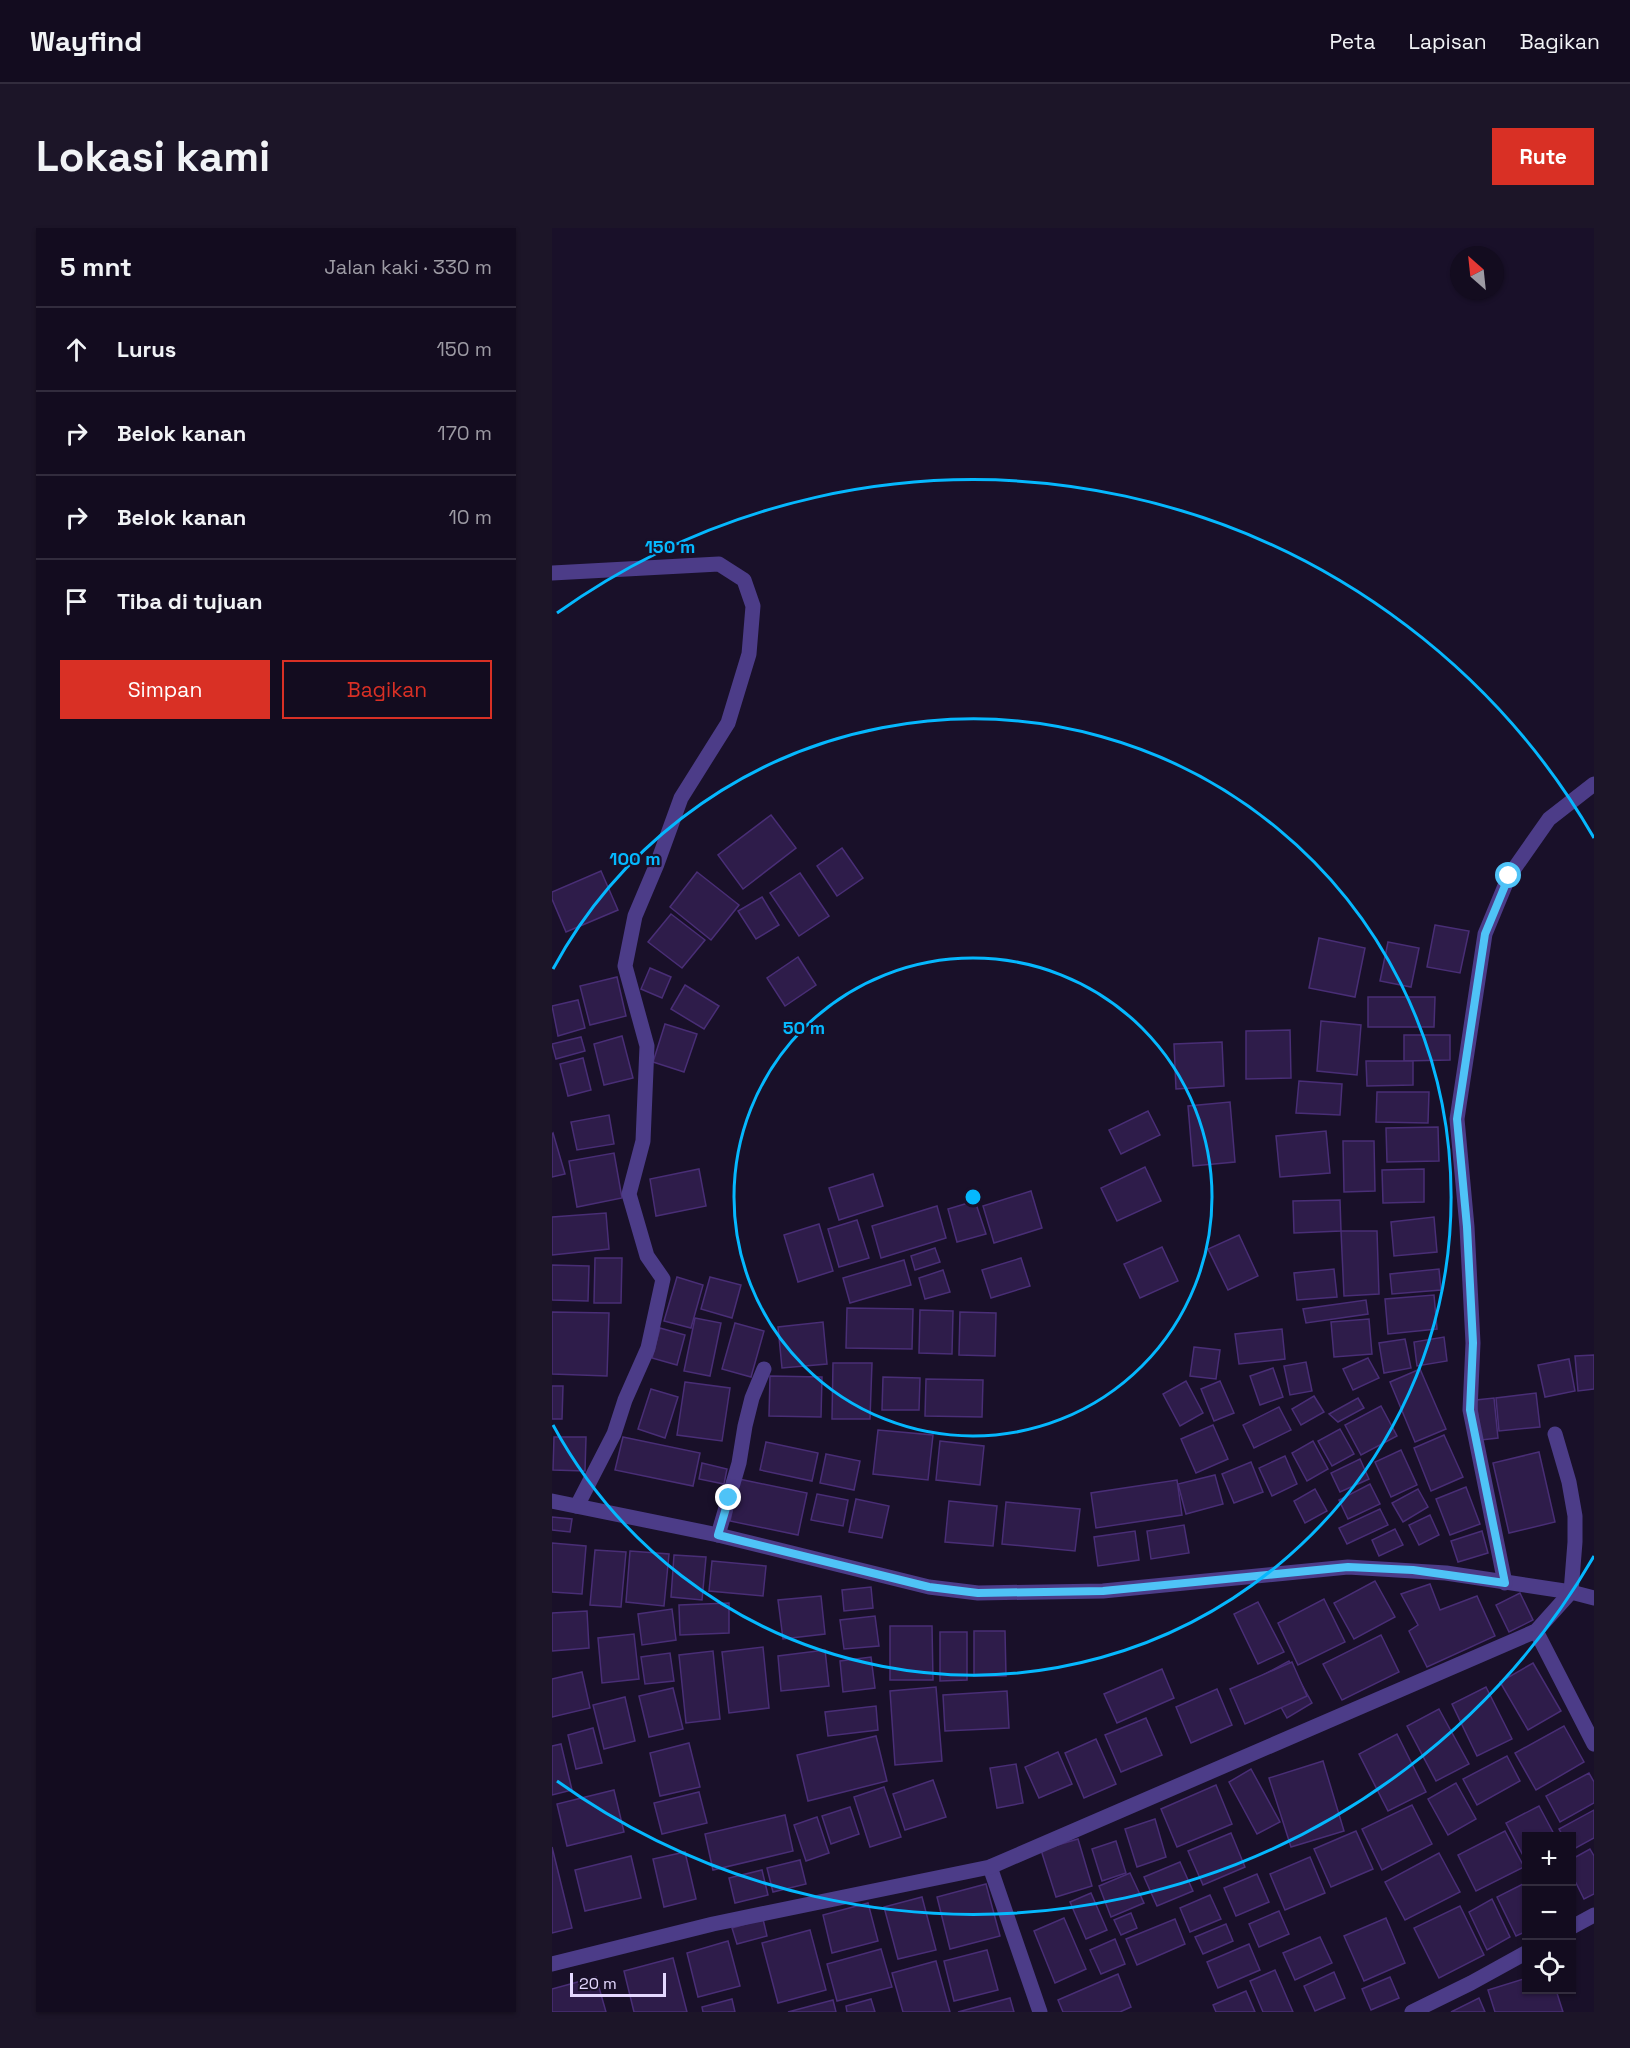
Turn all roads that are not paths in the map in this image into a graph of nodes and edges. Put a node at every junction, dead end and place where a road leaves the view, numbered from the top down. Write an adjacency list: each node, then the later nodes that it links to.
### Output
1 (552, 573): 6 (street)
2 (1594, 784): 8 (street)
3 (764, 1369): 7 (street)
4 (1555, 1434): 9 (street)
5 (552, 1501): 6 (street)
6 (577, 1506): 7 (street)
7 (718, 1535): 8 (street)
8 (1505, 1583): 9 (street)
9 (1571, 1592): 10 (street); 11 (street)
10 (1594, 1599)
11 (1536, 1631): 12 (street); 13 (street)
12 (1594, 1744)
13 (990, 1867): 17 (street); 18 (street)
14 (1594, 1915): 15 (street)
15 (1576, 1926)
16 (1522, 1955): 19 (street)
17 (552, 1964)
18 (1040, 2012)
19 (1412, 2012)

